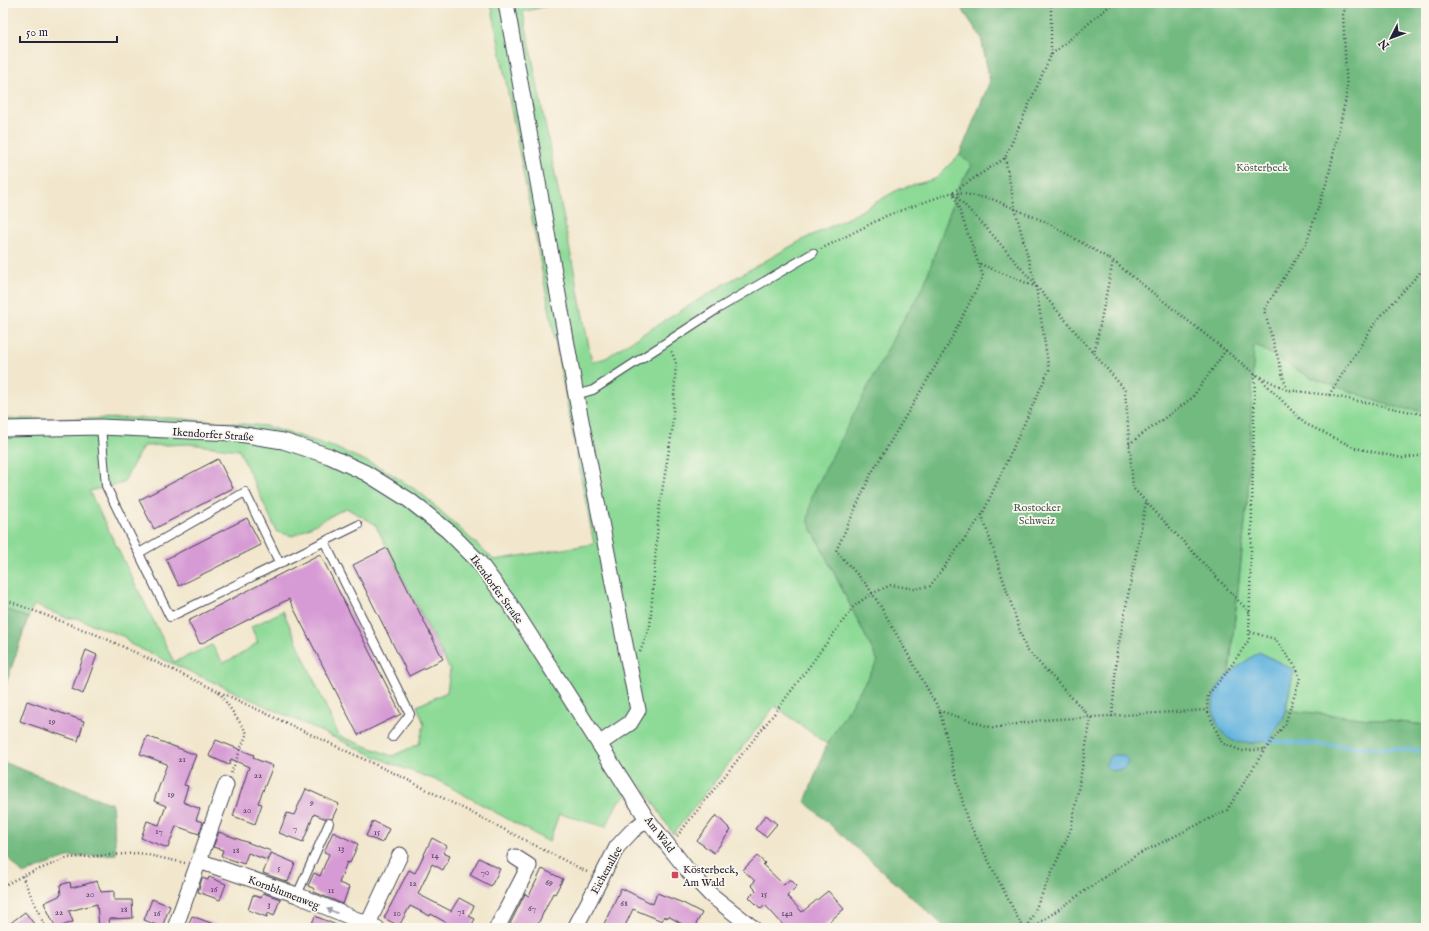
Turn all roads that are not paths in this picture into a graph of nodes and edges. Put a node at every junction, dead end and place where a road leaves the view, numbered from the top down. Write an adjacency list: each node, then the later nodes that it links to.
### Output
1 (506, 3): 3 (street)
2 (813, 253): 3 (lane)
3 (576, 395): 11 (street)
4 (101, 427): 5 (street, Ikendorfer Straße); 8 (lane); 11 (street, Ikendorfer Straße)
5 (3, 429)
6 (358, 525): 7 (lane)
7 (325, 543): 9 (lane); 10 (lane)
8 (139, 553): 9 (lane); 9 (lane)
9 (280, 564)
10 (392, 737)
11 (600, 744): 13 (street, Am Wald)
12 (226, 785): 17 (street)
13 (647, 819): 22 (street, Eichenallee); 23 (street, Am Wald)
14 (329, 823): 18 (lane)
15 (400, 854): 19 (street, Kornblumenweg)
16 (515, 857): 21 (street)
17 (199, 861): 18 (street, Kornblumenweg); 20 (street)
18 (297, 895): 19 (street, Kornblumenweg, one-way to 18)
19 (370, 927)
20 (175, 928)
21 (497, 928)
22 (575, 928)
23 (753, 928)

